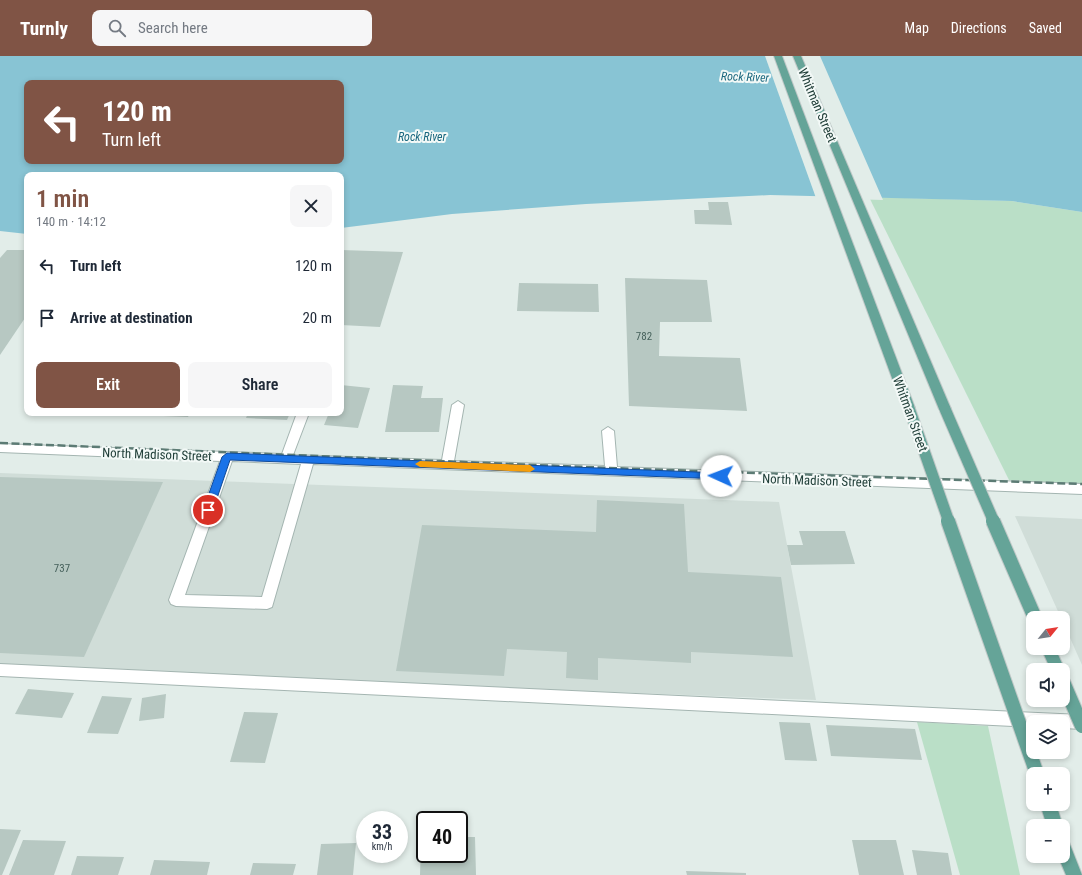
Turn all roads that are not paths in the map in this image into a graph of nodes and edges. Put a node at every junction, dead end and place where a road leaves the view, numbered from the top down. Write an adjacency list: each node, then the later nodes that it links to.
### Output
1 (778, 56): 18 (main road, Whitman Street, bridge)
2 (798, 56): 13 (main road, Whitman Street, bridge)
3 (458, 405): 10 (street)
4 (302, 416): 8 (street)
5 (608, 431): 11 (street)
6 (0, 448): 7 (street, North Madison Street)
7 (227, 457): 8 (street, North Madison Street); 9 (street)
8 (286, 459): 9 (street, North Madison Street)
9 (308, 460): 10 (street, North Madison Street)
10 (447, 465): 11 (street, North Madison Street)
11 (611, 472): 12 (street, North Madison Street)
12 (1082, 489)
13 (1032, 611)
14 (0, 670): 16 (street)
15 (1070, 698): 17 (main road, bridge)
16 (1082, 722)
17 (1082, 726)
18 (1035, 767)
19 (1064, 863): 21 (main road)
20 (1069, 863): 22 (main road)
21 (1065, 875)
22 (1074, 875)

